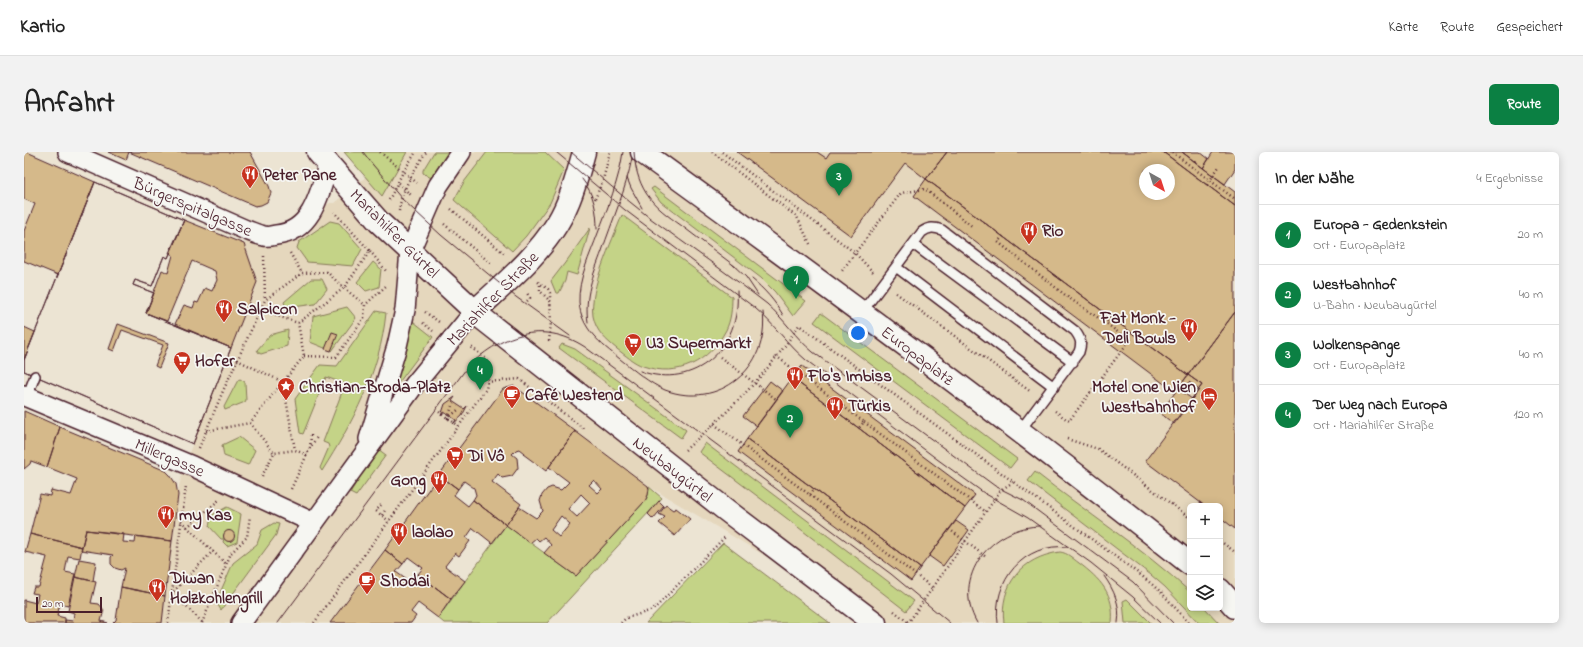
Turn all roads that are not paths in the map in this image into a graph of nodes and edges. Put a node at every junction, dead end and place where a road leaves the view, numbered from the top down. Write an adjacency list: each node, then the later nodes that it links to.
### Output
1 (68, 152): 5 (street, Bürgerspitalgasse)
2 (461, 152): 7 (street, Mariahilfer Straße)
3 (584, 152): 9 (main road, Mariahilfer Straße)
4 (642, 152): 10 (main road, Europaplatz)
5 (323, 158): 7 (main road, Mariahilfer Gürtel)
6 (913, 244): 8 (lane); 11 (lane); 11 (lane)
7 (410, 251): 9 (main road, Mariahilfer Gürtel); 16 (street, Mariahilfer Straße)
8 (896, 267): 10 (lane); 13 (lane)
9 (475, 311): 16 (street, Mariahilfer Straße); 22 (main road, Neubaugürtel)
10 (862, 312): 15 (main road, Europaplatz)
11 (1073, 362): 13 (lane)
12 (35, 376): 14 (lane)
13 (1054, 387): 15 (lane)
14 (26, 396): 17 (street, Millergasse)
15 (1019, 432): 18 (main road, Europaplatz)
16 (366, 452): 17 (street, Mariahilfer Straße)
17 (314, 523): 21 (street, Mariahilfer Straße)
18 (1187, 562)
19 (1223, 593): 20 (main road)
20 (1235, 607)
21 (241, 623)
22 (875, 623)

